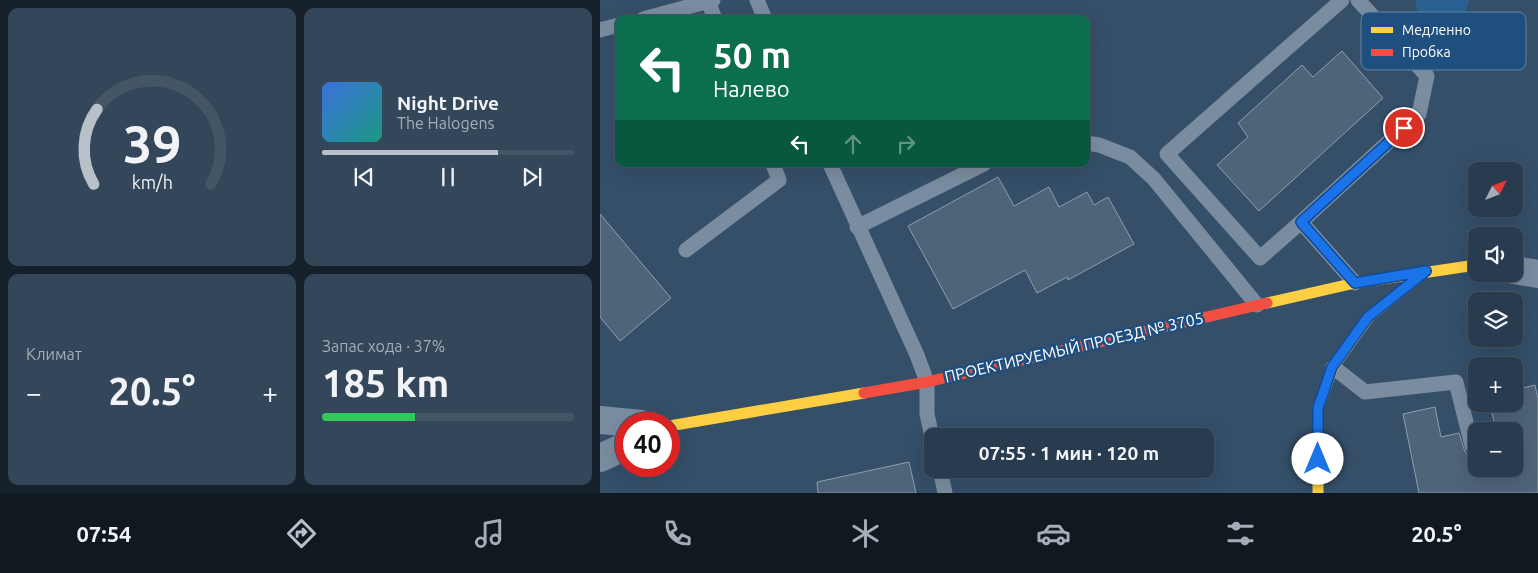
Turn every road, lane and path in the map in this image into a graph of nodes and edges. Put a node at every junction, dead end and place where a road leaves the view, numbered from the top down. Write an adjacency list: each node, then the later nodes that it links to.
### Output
1 (757, 0): 8 (lane)
2 (1342, 0): 16 (lane)
3 (1358, 0): 5 (lane)
4 (710, 1): 6 (lane); 7 (lane)
5 (1369, 12)
6 (658, 15)
7 (714, 15)
8 (763, 15)
9 (615, 26): 10 (lane)
10 (600, 30)
11 (1422, 70): 16 (lane)
12 (1090, 144): 24 (lane)
13 (774, 167): 18 (lane)
14 (831, 167): 17 (lane)
15 (978, 167): 17 (lane)
16 (1301, 222): 23 (lane)
17 (857, 227): 26 (lane)
18 (686, 250)
19 (1468, 266): 20 (street, ПРОЕКТИРУЕМЫЙ ПРОЕЗД № 3705)
20 (1426, 271): 23 (street, ПРОЕКТИРУЕМЫЙ ПРОЕЗД № 3705); 25 (street)
21 (1523, 272): 22 (street)
22 (1538, 274)
23 (1355, 283): 24 (street, ПРОЕКТИРУЕМЫЙ ПРОЕЗД № 3705)
24 (1257, 305): 26 (street, ПРОЕКТИРУЕМЫЙ ПРОЕЗД № 3705)
25 (1332, 367): 31 (lane); 36 (street)
26 (926, 382): 29 (street, ПРОЕКТИРУЕМЫЙ ПРОЕЗД № 3705); 30 (lane)
27 (600, 420): 28 (street)
28 (615, 421)
29 (680, 424)
30 (930, 428)
31 (1468, 430)
32 (615, 451): 33 (street)
33 (600, 458)
34 (942, 478): 35 (lane)
35 (945, 493)
36 (1318, 493)

